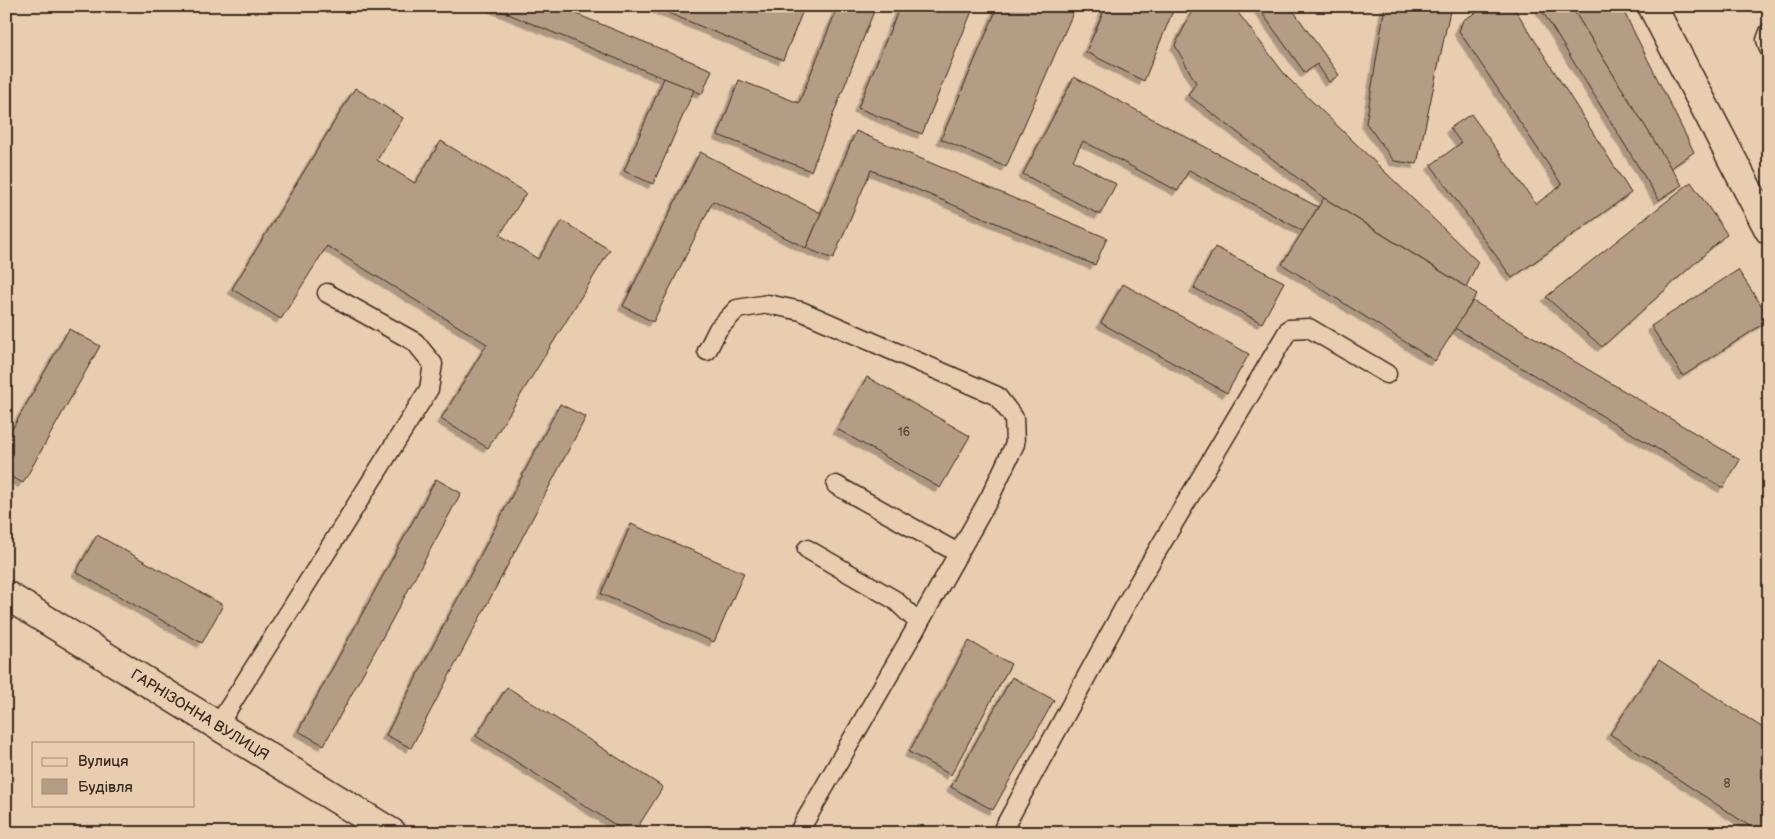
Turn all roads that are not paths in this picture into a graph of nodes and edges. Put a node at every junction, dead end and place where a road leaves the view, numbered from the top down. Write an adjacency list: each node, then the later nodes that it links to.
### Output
1 (1652, 6): 4 (street)
2 (1769, 32): 3 (lane)
3 (1769, 49)
4 (1769, 230)
5 (327, 293): 13 (lane)
6 (707, 351): 10 (lane)
7 (1387, 374): 16 (lane)
8 (836, 484): 10 (lane)
9 (807, 549): 12 (lane)
10 (958, 553): 12 (lane)
11 (6, 595): 13 (street, ГАРНІЗОННА ВУЛИЦЯ)
12 (919, 623): 15 (lane)
13 (218, 725): 14 (street, ГАРНІЗОННА ВУЛИЦЯ)
14 (392, 833)
15 (798, 833)
16 (1001, 833)

